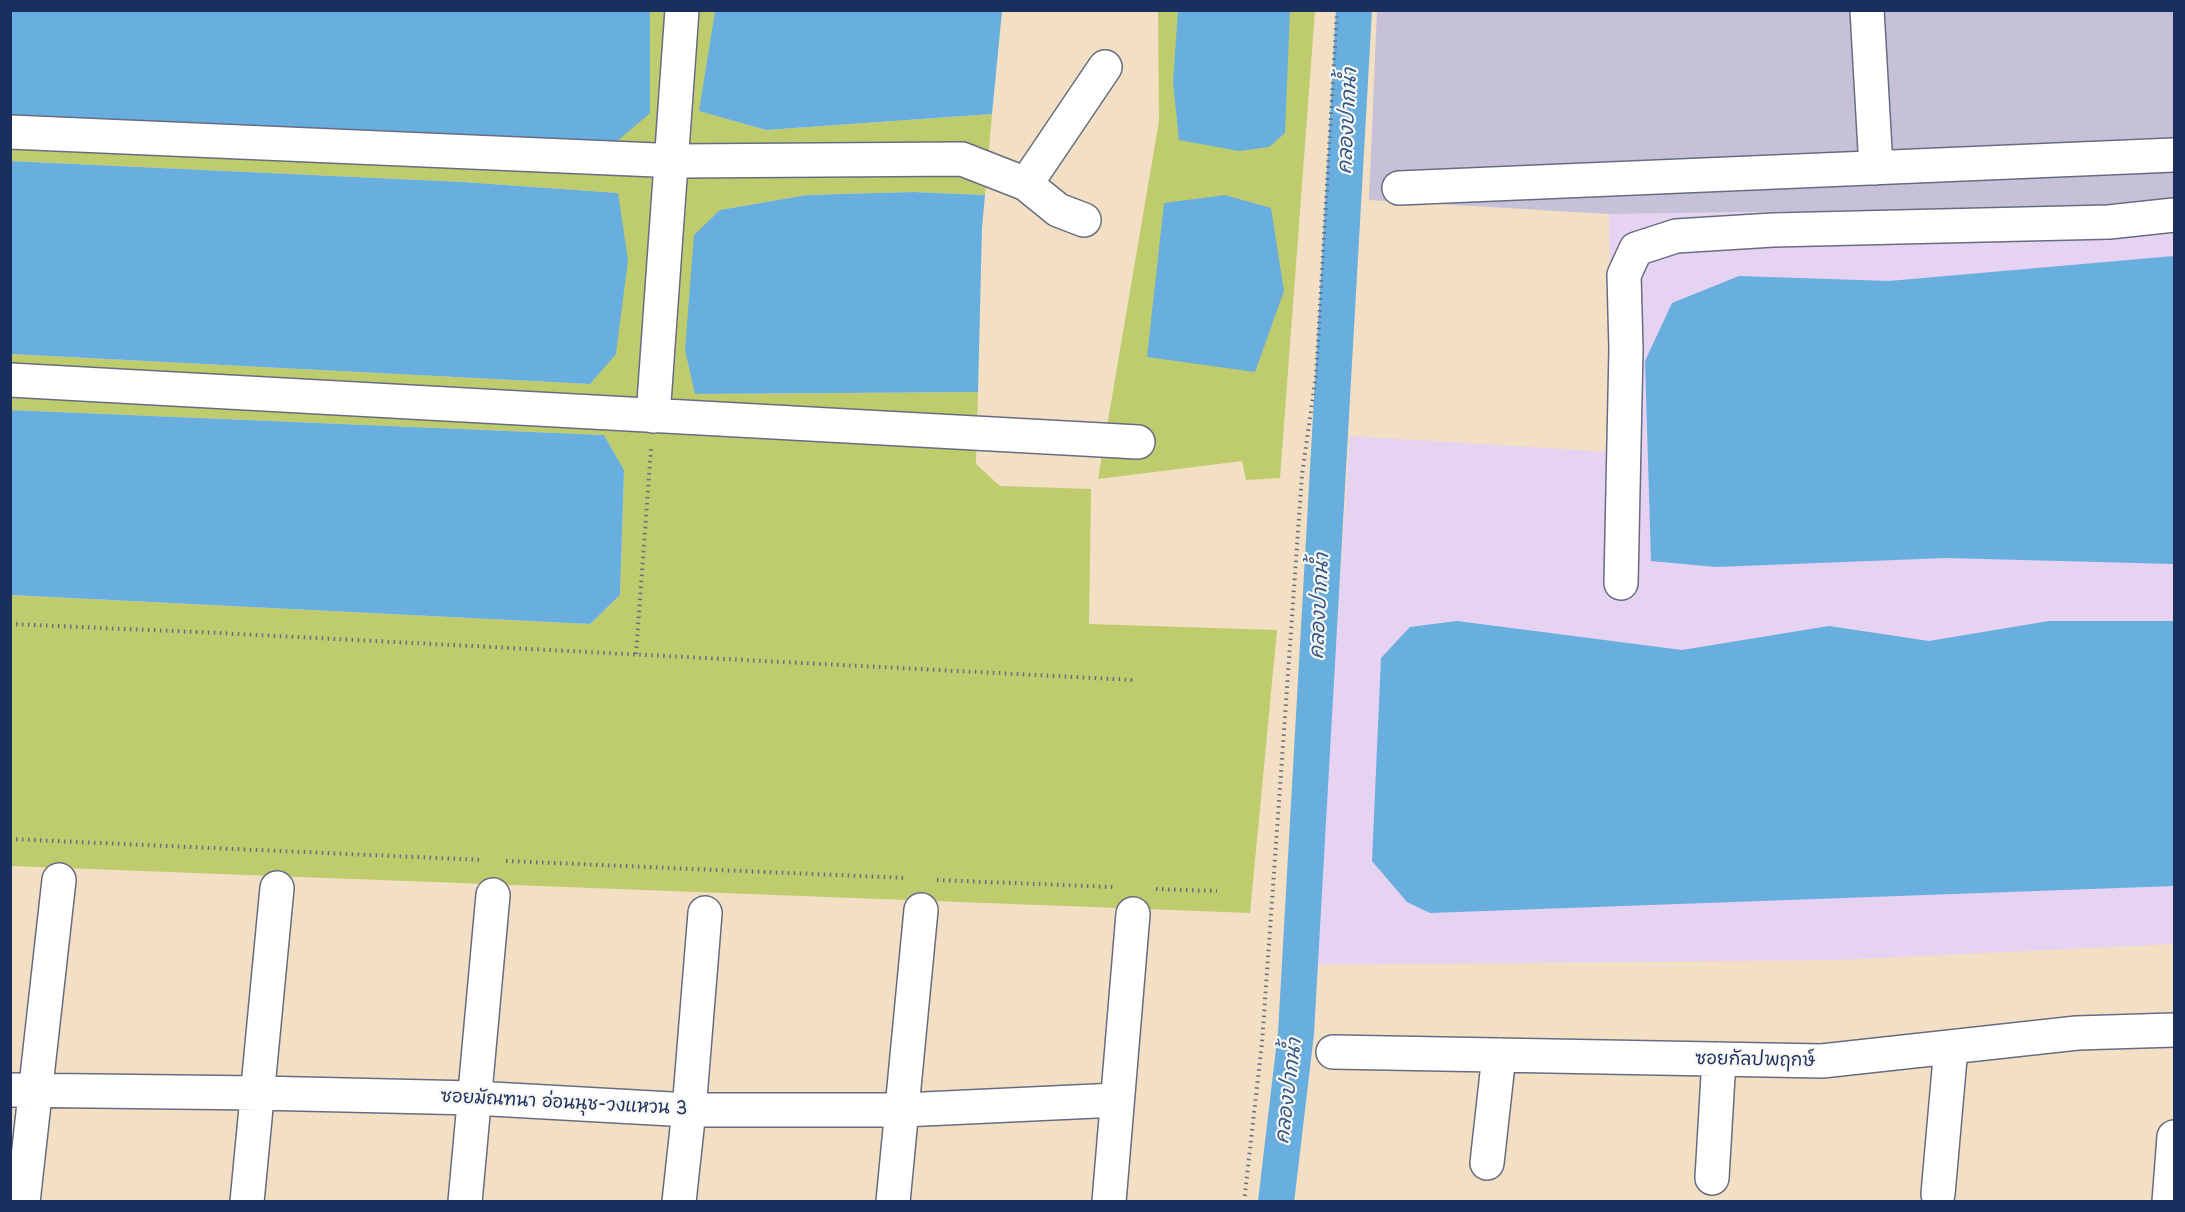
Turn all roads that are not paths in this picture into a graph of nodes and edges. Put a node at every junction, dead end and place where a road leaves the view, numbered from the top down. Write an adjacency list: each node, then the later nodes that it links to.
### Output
1 (682, 10): 6 (street)
2 (1867, 10): 7 (street)
3 (1105, 66): 8 (street)
4 (10, 132): 6 (street)
5 (2175, 155): 7 (street)
6 (671, 161): 8 (street); 13 (street)
7 (1876, 168): 9 (street)
8 (1026, 184): 11 (street)
9 (1399, 188)
10 (2175, 215): 15 (street)
11 (1084, 220)
12 (10, 380): 13 (street)
13 (653, 416): 14 (street)
14 (1138, 442)
15 (1621, 583)
16 (59, 880): 27 (street)
17 (277, 888): 28 (street)
18 (923, 889): 32 (street)
19 (493, 895): 29 (street)
20 (1133, 896): 30 (street)
21 (705, 913): 31 (street)
22 (2175, 1030): 23 (street, ซอยกัลปพฤกษ์)
23 (1951, 1047): 26 (street, ซอยกัลปพฤกษ์); 36 (street)
24 (1333, 1052): 25 (street, ซอยกัลปพฤกษ์)
25 (1499, 1055): 26 (street, ซอยกัลปพฤกษ์); 34 (street)
26 (1719, 1059): 35 (street)
27 (23, 1090): 28 (street, ซอยมัณฑนา อ่อนนุช-วงแหวน 3); 37 (street)
28 (258, 1093): 29 (street, ซอยมัณฑนา อ่อนนุช-วงแหวน 3); 38 (street)
29 (474, 1098): 31 (street, ซอยมัณฑนา อ่อนนุช-วงแหวน 3); 39 (street)
30 (1118, 1100): 32 (street, ซอยมัณฑนา อ่อนนุช-วงแหวน 3); 42 (street)
31 (689, 1110): 32 (street, ซอยมัณฑนา อ่อนนุช-วงแหวน 3); 40 (street)
32 (903, 1110): 41 (street)
33 (2175, 1137): 43 (street)
34 (1487, 1163)
35 (1712, 1178)
36 (1938, 1194)
37 (23, 1202)
38 (247, 1202)
39 (465, 1202)
40 (679, 1202)
41 (893, 1202)
42 (1109, 1202)
43 (2169, 1202)

